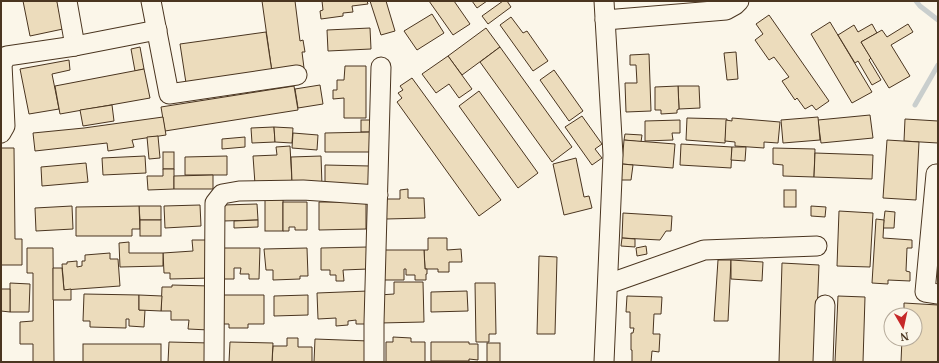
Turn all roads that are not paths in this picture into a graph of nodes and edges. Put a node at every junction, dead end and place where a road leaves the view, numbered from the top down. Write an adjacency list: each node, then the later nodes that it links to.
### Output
1 (67, 1): 7 (street)
2 (151, 1): 6 (street)
3 (604, 1): 5 (street)
4 (739, 1): 5 (street)
5 (605, 20): 14 (street)
6 (156, 30): 7 (street); 9 (street)
7 (76, 46): 10 (street)
8 (381, 67): 12 (street)
9 (297, 75)
10 (1, 133)
11 (938, 174): 15 (street)
12 (378, 195): 17 (street); 18 (street)
13 (817, 246): 14 (street)
14 (614, 282): 19 (street)
15 (938, 294)
16 (825, 305): 20 (street)
17 (214, 362)
18 (374, 362)
19 (604, 362)
20 (823, 362)

